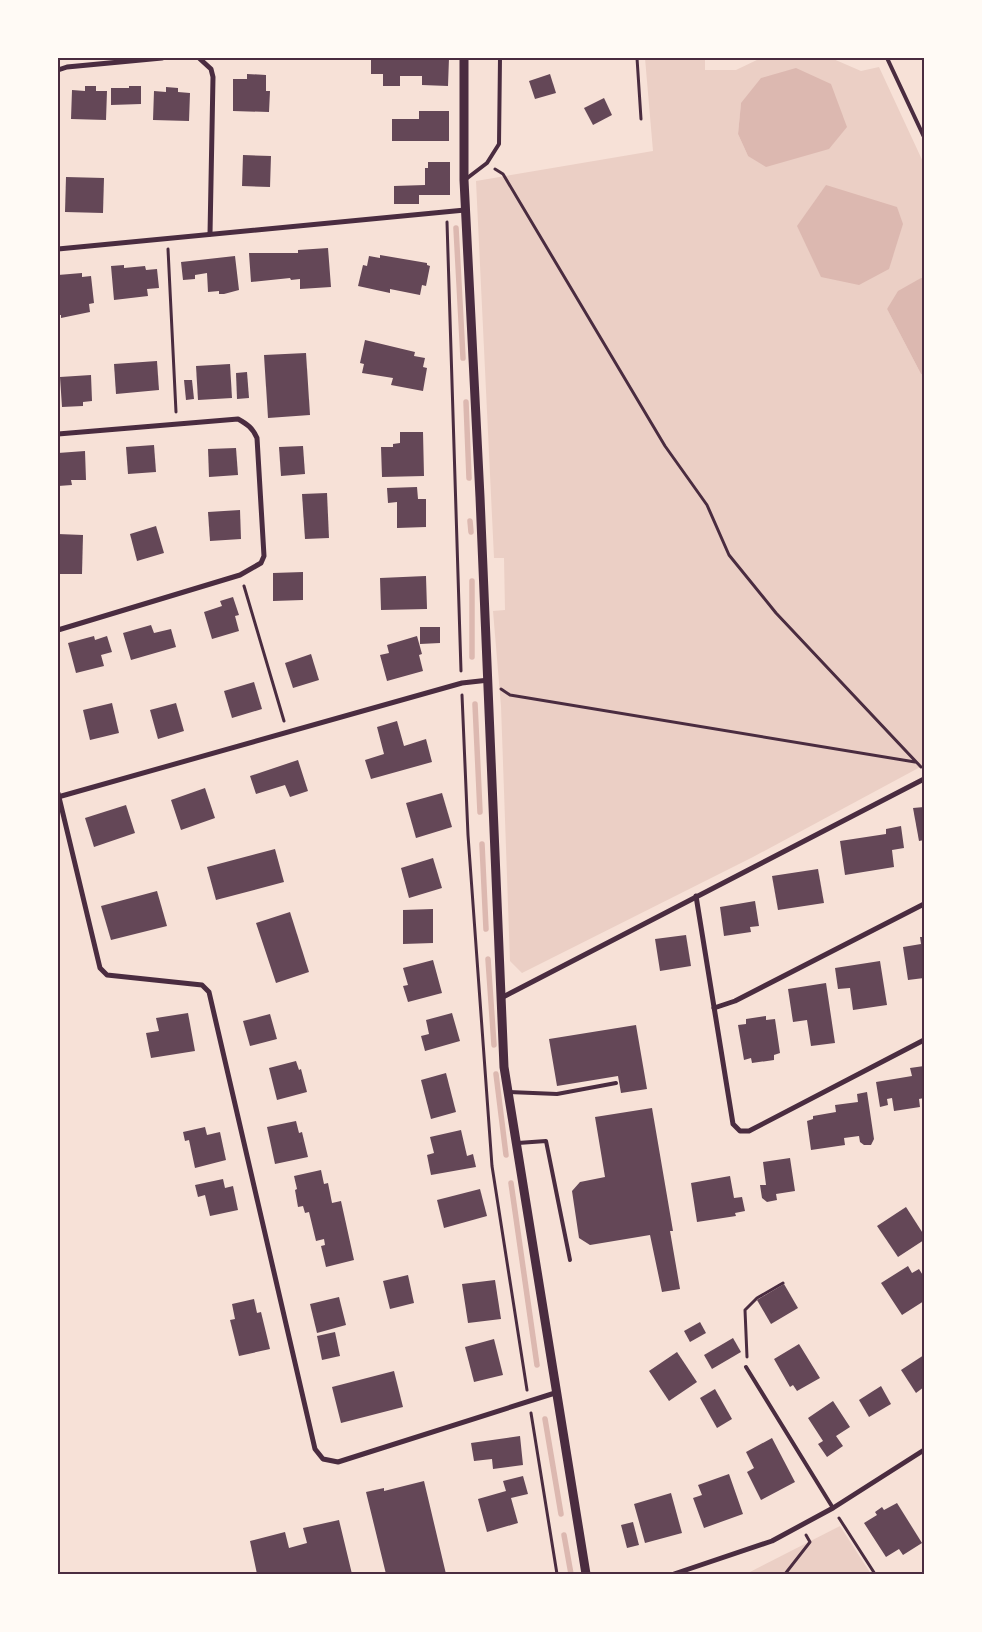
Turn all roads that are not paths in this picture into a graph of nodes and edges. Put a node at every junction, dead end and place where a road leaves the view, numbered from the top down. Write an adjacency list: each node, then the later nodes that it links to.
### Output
1 (162, 58): 6 (street)
2 (199, 58): 10 (street)
3 (464, 58): 8 (street)
4 (500, 58): 8 (lane)
5 (887, 58): 7 (lane)
6 (58, 70)
7 (924, 137)
8 (464, 180): 9 (street)
9 (465, 210): 10 (street); 14 (street)
10 (210, 234): 11 (street)
11 (58, 248)
12 (58, 434): 13 (street)
13 (58, 630)
14 (489, 680): 16 (street); 19 (street)
15 (924, 779): 17 (street)
16 (58, 795): 27 (street)
17 (696, 896): 19 (street); 20 (street)
18 (924, 904): 20 (street)
19 (501, 998): 23 (street)
20 (714, 1008): 21 (street)
21 (924, 1040)
22 (616, 1083): 23 (lane)
23 (507, 1092): 24 (street)
24 (515, 1143): 25 (lane); 27 (street)
25 (570, 1260)
26 (746, 1367): 29 (lane)
27 (555, 1393): 30 (street)
28 (924, 1450): 29 (street)
29 (833, 1508): 31 (street)
30 (586, 1574)
31 (674, 1574)

